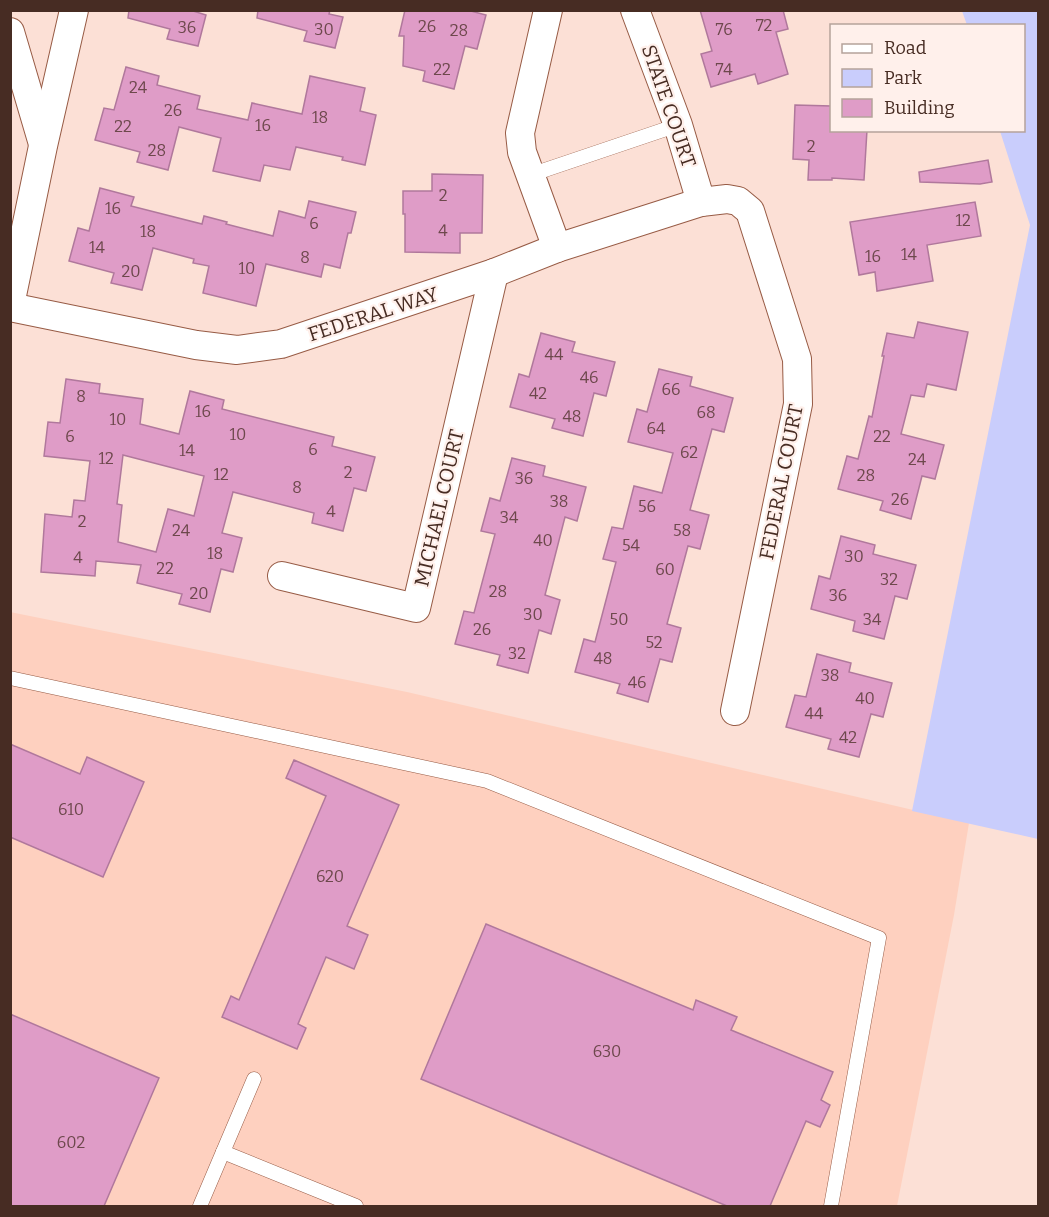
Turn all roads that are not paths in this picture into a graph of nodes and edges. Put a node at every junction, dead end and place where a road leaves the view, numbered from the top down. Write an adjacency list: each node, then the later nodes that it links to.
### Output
1 (74, 10): 6 (street)
2 (548, 10): 7 (street)
3 (635, 10): 5 (street, STATE COURT)
4 (10, 32): 6 (street)
5 (678, 125): 7 (lane); 8 (street, STATE COURT)
6 (43, 146): 11 (street)
7 (530, 175): 9 (street)
8 (714, 200): 9 (street, FEDERAL WAY); 14 (street, FEDERAL COURT)
9 (557, 248): 10 (street, FEDERAL WAY)
10 (494, 273): 11 (street, FEDERAL WAY); 12 (street, MICHAEL COURT)
11 (10, 306)
12 (282, 576)
13 (10, 678): 19 (lane)
14 (735, 711)
15 (254, 1079): 16 (lane)
16 (223, 1152): 17 (lane); 18 (lane)
17 (200, 1206)
18 (356, 1206)
19 (831, 1206)

